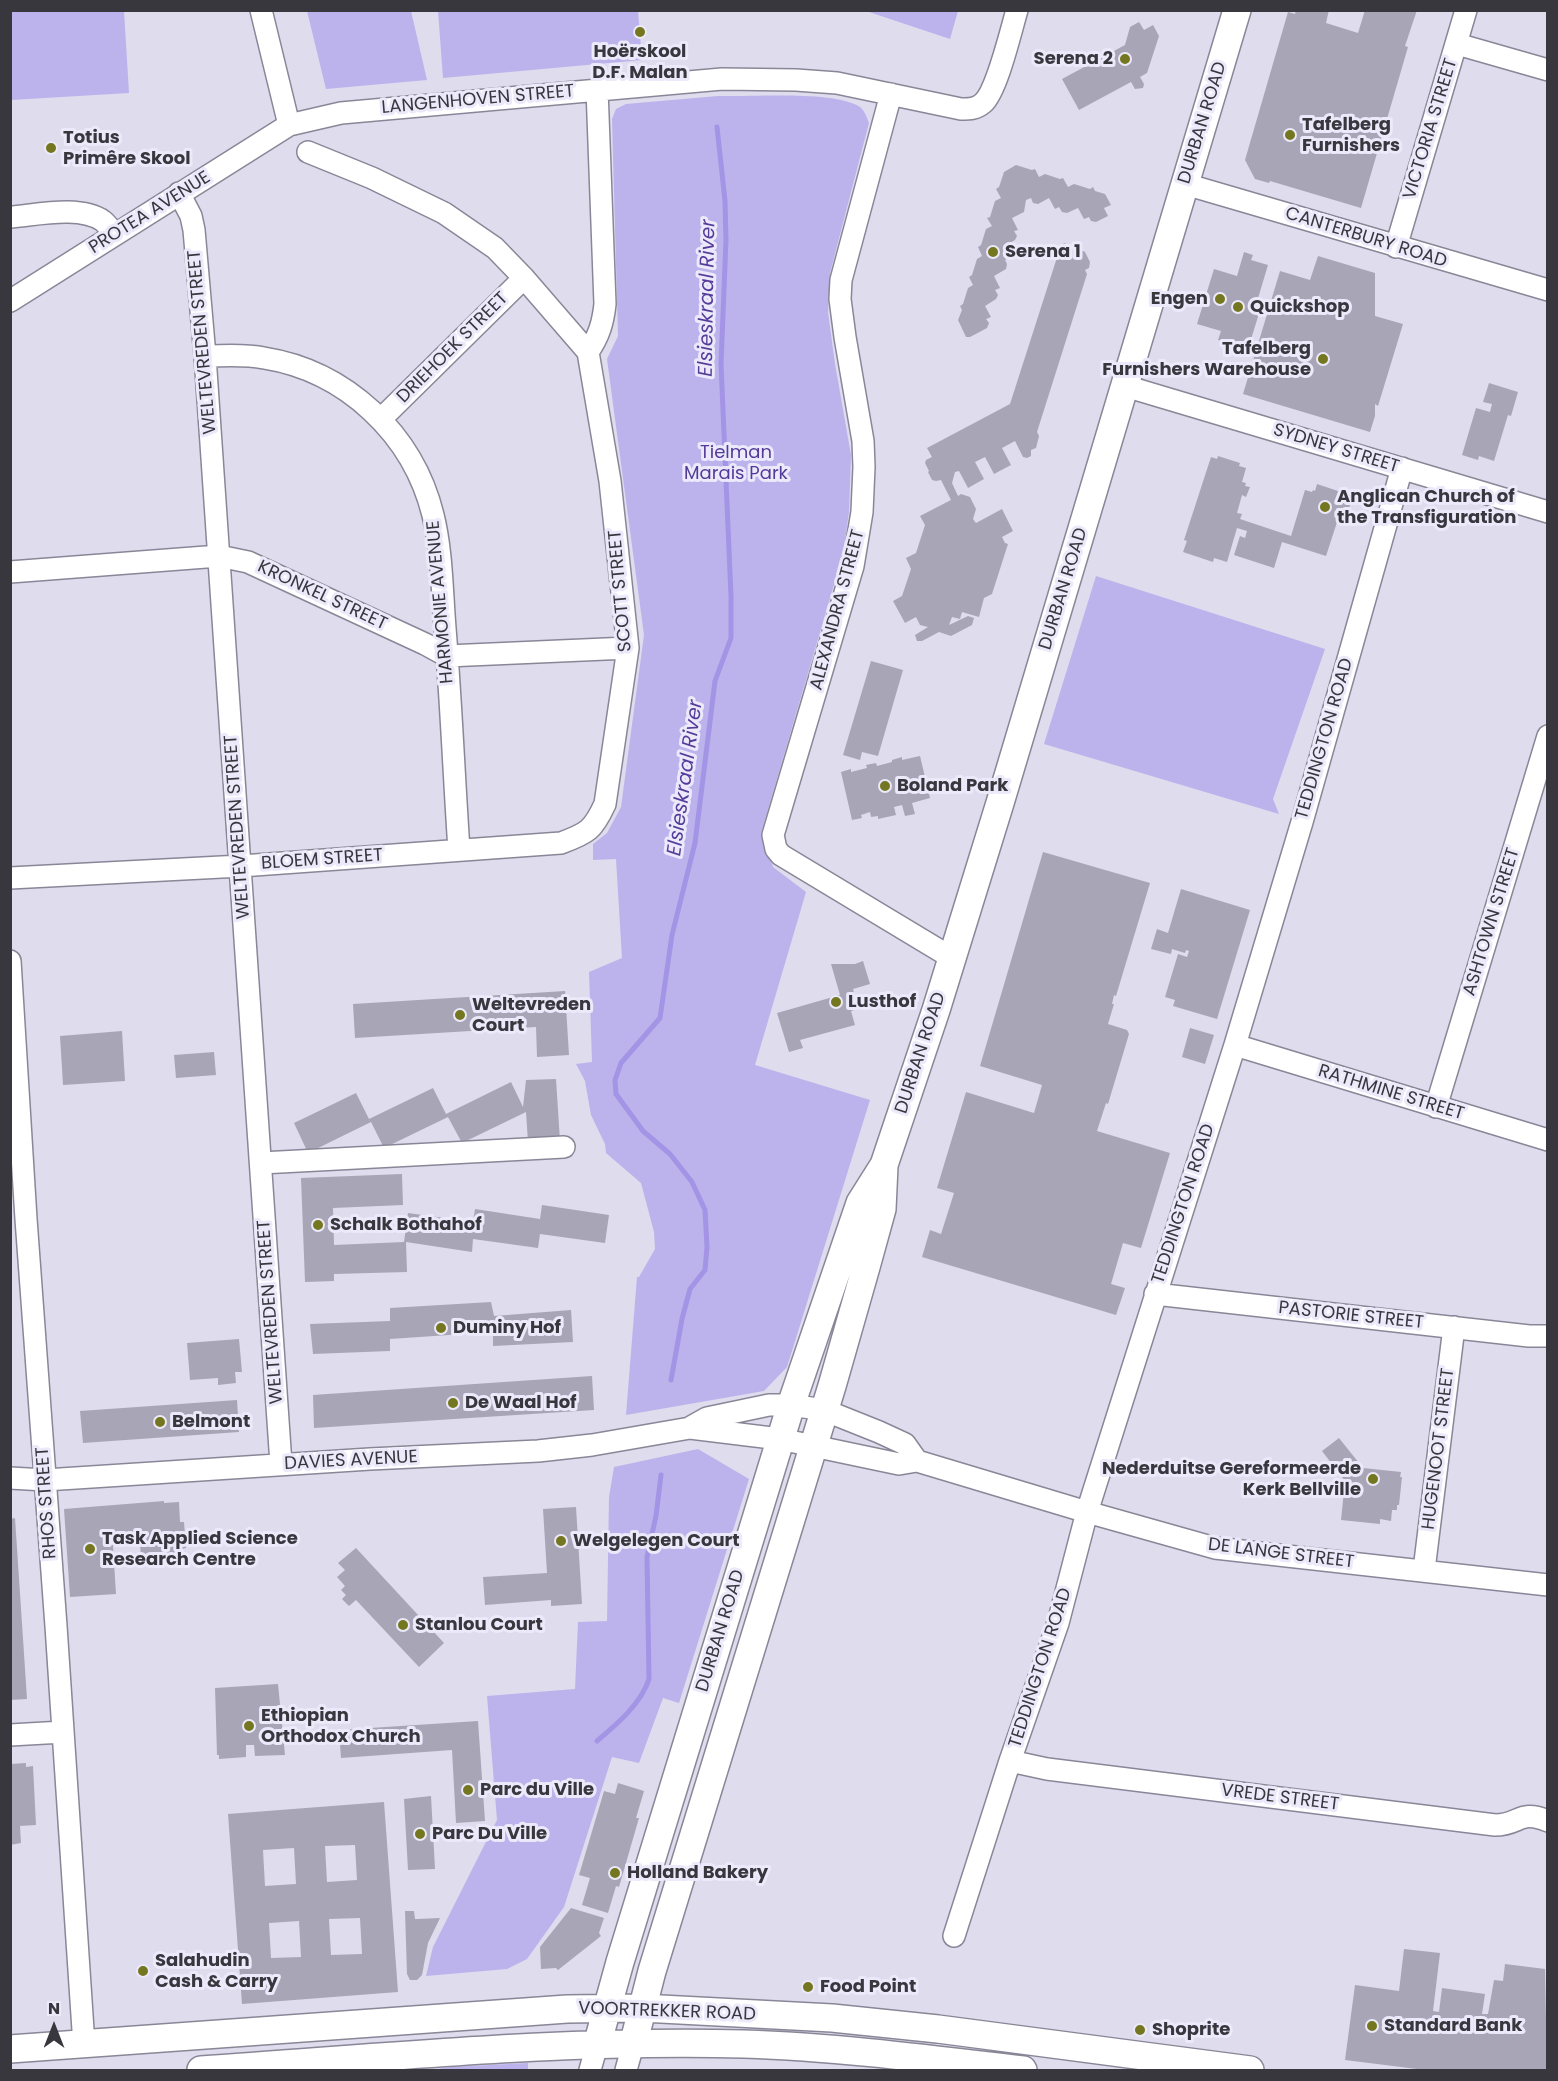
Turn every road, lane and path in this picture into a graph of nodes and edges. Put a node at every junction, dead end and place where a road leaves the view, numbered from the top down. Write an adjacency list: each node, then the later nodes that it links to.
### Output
1 (261, 10): 9 (street)
2 (1017, 10): 8 (street, LANGENHOVEN STREET)
3 (1237, 10): 11 (main road, DURBAN ROAD)
4 (1466, 10): 5 (street, VICTORIA STREET)
5 (1457, 44): 6 (street); 15 (street, VICTORIA STREET)
6 (1548, 70)
7 (597, 89): 8 (street, LANGENHOVEN STREET); 9 (street, LANGENHOVEN STREET); 19 (street)
8 (891, 94): 34 (street, ALEXANDRA STREET)
9 (289, 125): 12 (street, PROTEA AVENUE)
10 (308, 152): 16 (street)
11 (1185, 184): 15 (street, CANTERBURY ROAD); 21 (main road, DURBAN ROAD)
12 (179, 193): 14 (street, PROTEA AVENUE); 20 (street, WELTEVREDEN STREET)
13 (10, 217): 14 (street)
14 (115, 235): 18 (street, PROTEA AVENUE)
15 (1396, 247): 17 (street, CANTERBURY ROAD)
16 (524, 278): 19 (street); 22 (street, DRIEHOEK STREET)
17 (1548, 290)
18 (10, 301)
19 (588, 352): 27 (street, SCOTT STREET)
20 (205, 356): 22 (street, HARMONIE AVENUE); 25 (street, WELTEVREDEN STREET)
21 (1125, 386): 23 (street, SYDNEY STREET); 34 (main road, DURBAN ROAD)
22 (381, 419): 28 (street, HARMONIE AVENUE)
23 (1402, 468): 24 (street, SYDNEY STREET); 36 (street, TEDDINGTON ROAD)
24 (1548, 512)
25 (219, 556): 26 (street, KRONKEL STREET); 28 (street, KRONKEL STREET); 32 (street, WELTEVREDEN STREET)
26 (10, 572)
27 (628, 648): 28 (street); 30 (street, SCOTT STREET)
28 (447, 656): 31 (street, HARMONIE AVENUE)
29 (1548, 736): 37 (street, ASHTOWN STREET)
30 (561, 843): 31 (street, BLOEM STREET)
31 (459, 850): 32 (street, BLOEM STREET)
32 (241, 866): 33 (street, BLOEM STREET); 40 (street, WELTEVREDEN STREET)
33 (10, 878)
34 (952, 958): 41 (main road, DURBAN ROAD)
35 (10, 961): 42 (street, RHOS STREET)
36 (1235, 1045): 37 (street, RATHMINE STREET); 43 (street, TEDDINGTON ROAD)
37 (1436, 1107): 38 (street, RATHMINE STREET)
38 (1548, 1140)
39 (564, 1147): 40 (street)
40 (261, 1163): 52 (street, WELTEVREDEN STREET)
41 (884, 1165): 46 (main road, DURBAN ROAD); 47 (main road, DURBAN ROAD)
42 (17, 1167): 54 (street, RHOS STREET)
43 (1155, 1294): 44 (street, PASTORIE STREET); 55 (street, TEDDINGTON ROAD)
44 (1454, 1327): 45 (street, PASTORIE STREET); 56 (street, HUGENOOT STREET)
45 (1548, 1335)
46 (791, 1405): 47 (street, DAVIES AVENUE); 48 (street, DAVIES AVENUE); 49 (main road, DURBAN ROAD)
47 (824, 1410): 50 (main road, DURBAN ROAD); 51 (street, DE LANGE STREET)
48 (690, 1428): 49 (street, DAVIES AVENUE); 52 (street, DAVIES AVENUE)
49 (780, 1439): 50 (street, DAVIES AVENUE); 63 (main road, DURBAN ROAD)
50 (813, 1445): 51 (street, DE LANGE STREET); 64 (main road, DURBAN ROAD)
51 (917, 1461): 55 (street, DE LANGE STREET)
52 (281, 1464): 54 (street, DAVIES AVENUE)
53 (10, 1478): 54 (street, DAVIES AVENUE)
54 (45, 1480): 58 (street, RHOS STREET)
55 (1088, 1512): 56 (street, DE LANGE STREET); 60 (street, TEDDINGTON ROAD)
56 (1424, 1570): 57 (street, DE LANGE STREET)
57 (1548, 1585)
58 (63, 1732): 59 (street); 65 (street, RHOS STREET)
59 (10, 1736)
60 (1010, 1761): 61 (street, VREDE STREET); 62 (street, TEDDINGTON ROAD)
61 (1538, 1818)
62 (954, 1936)
63 (607, 2007): 64 (main road, VOORTREKKER ROAD); 65 (main road, VOORTREKKER ROAD); 68 (main road, DURBAN ROAD)
64 (642, 2008): 66 (main road, DURBAN ROAD); 72 (main road, VOORTREKKER ROAD)
65 (84, 2045): 67 (main road, VOORTREKKER ROAD)
66 (633, 2045): 68 (main road, VOORTREKKER ROAD); 70 (street, DURBAN ROAD); 71 (main road, VOORTREKKER ROAD)
67 (10, 2049)
68 (593, 2058): 69 (main road, VOORTREKKER ROAD)
69 (201, 2070)
70 (626, 2070)
71 (1023, 2070)
72 (1250, 2070)

